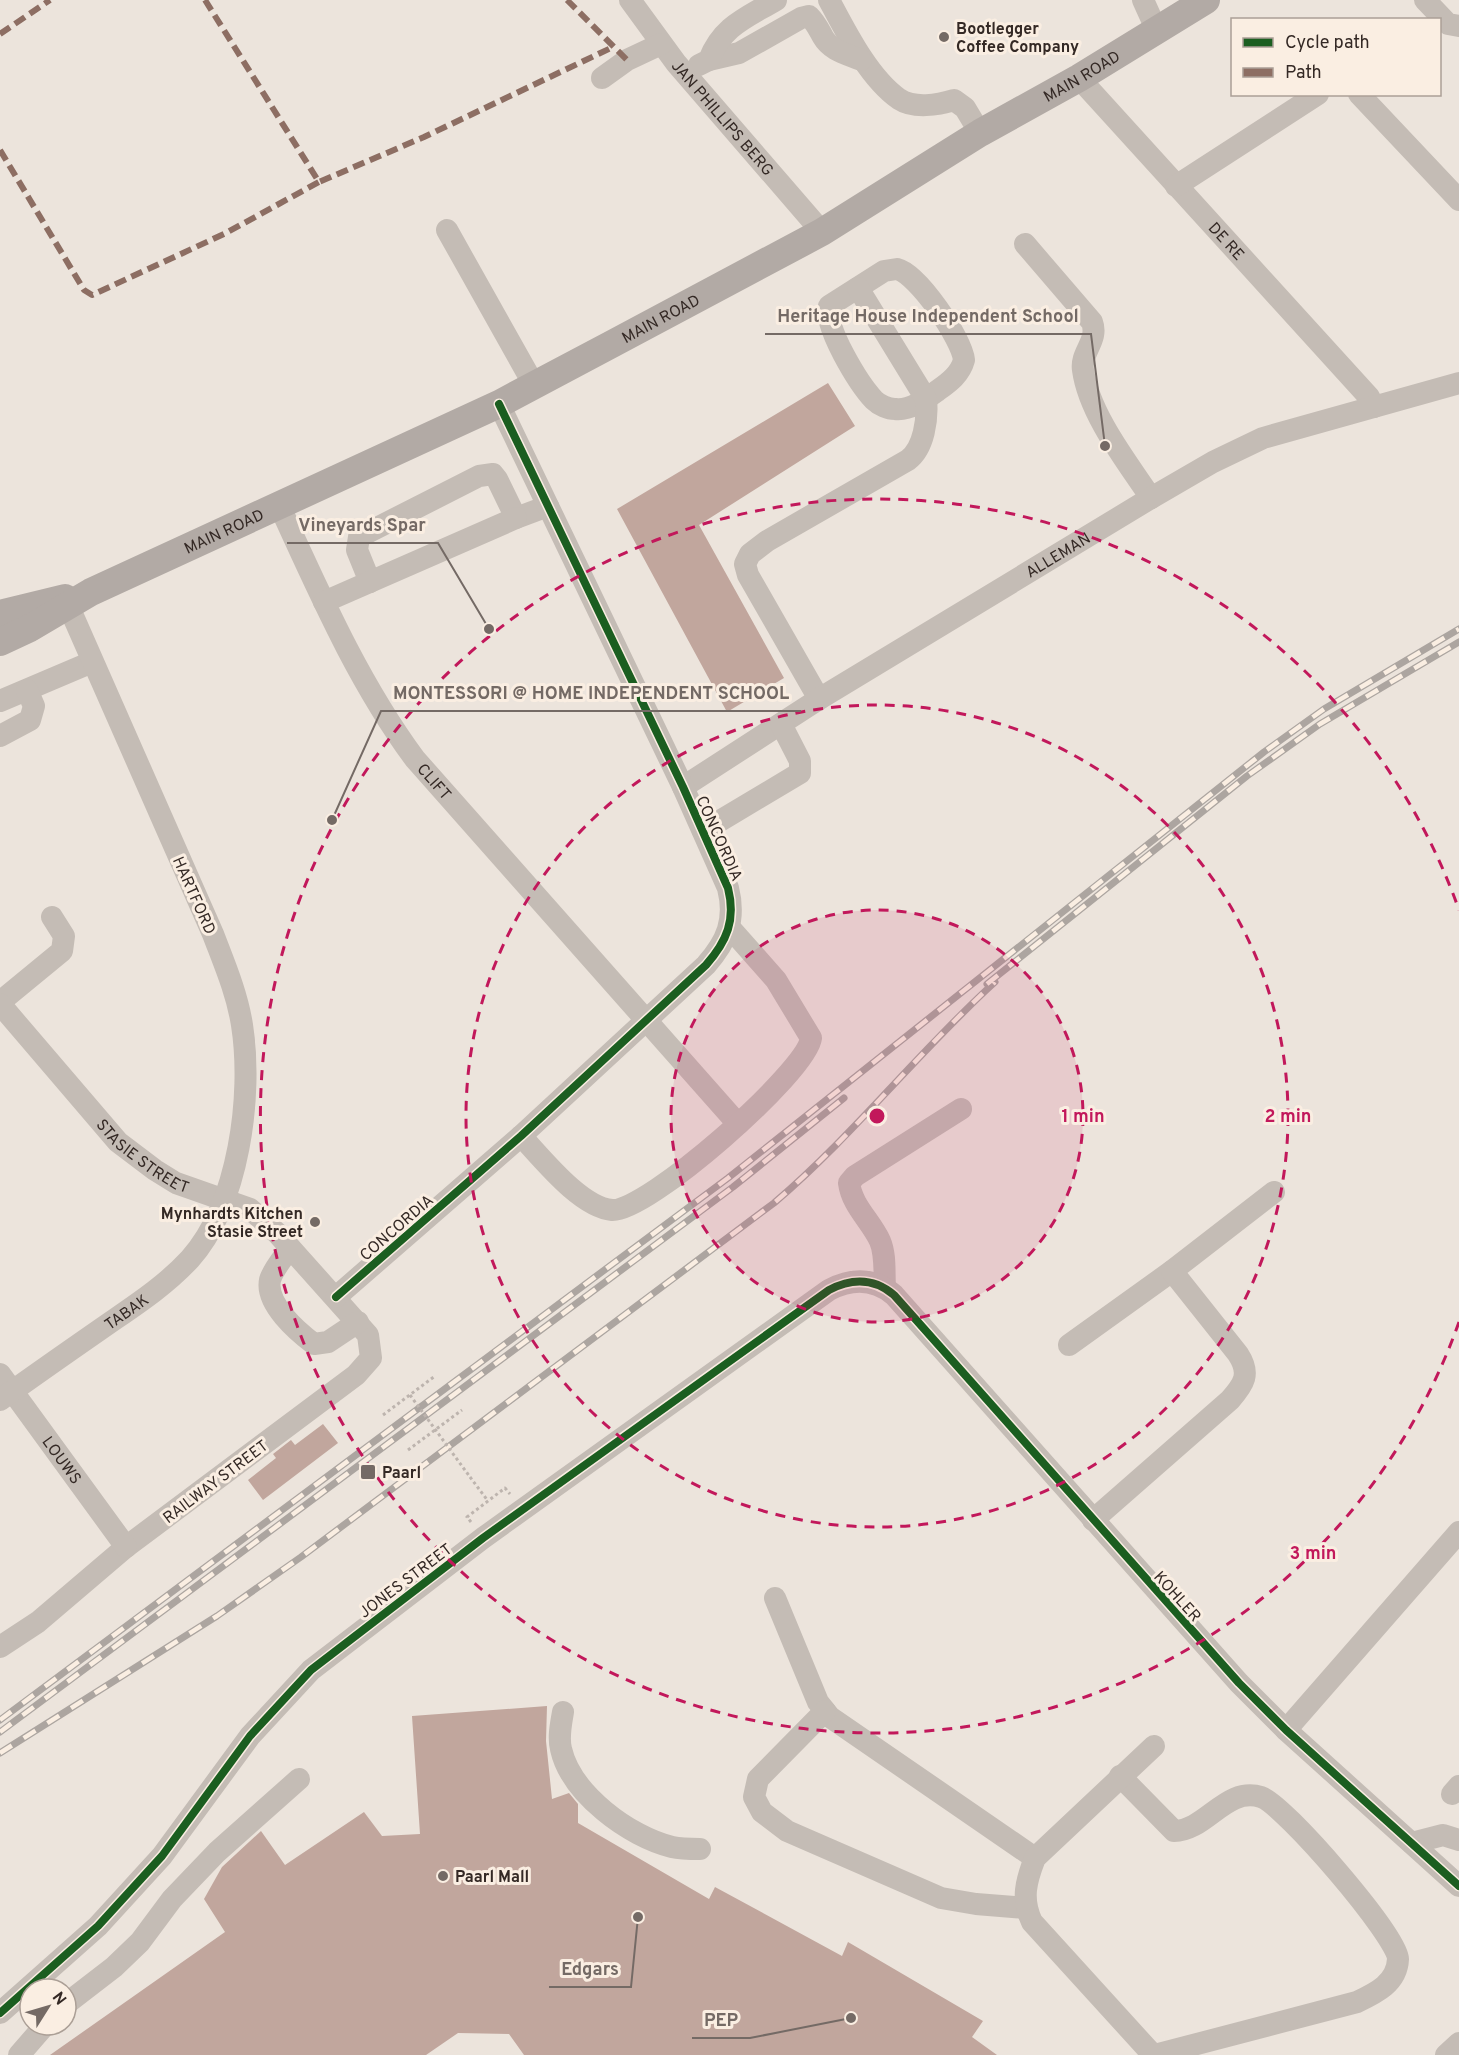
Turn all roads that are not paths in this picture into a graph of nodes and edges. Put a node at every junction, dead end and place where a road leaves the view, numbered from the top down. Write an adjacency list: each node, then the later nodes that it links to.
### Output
1 (630, 0): 9 (street, JAN PHILLIPS BERG)
2 (776, 0): 10 (street)
3 (829, 0): 11 (street)
4 (1143, 0): 8 (street)
5 (1206, 0): 8 (main road, MAIN ROAD)
6 (1425, 0): 7 (street)
7 (1459, 26)
8 (1157, 31): 14 (main road, MAIN ROAD)
9 (661, 44): 12 (street, JAN PHILLIPS BERG); 13 (street)
10 (709, 60): 11 (street); 12 (street)
11 (861, 60): 17 (street)
12 (685, 73): 21 (street, JAN PHILLIPS BERG)
13 (602, 78)
14 (1079, 78): 17 (main road, MAIN ROAD); 18 (street, DE RE)
15 (1315, 96): 18 (street)
16 (1361, 96): 19 (street)
17 (980, 133): 21 (main road, MAIN ROAD)
18 (1176, 186): 28 (street, DE RE)
19 (1459, 200)
20 (447, 230): 25 (street)
21 (822, 232): 25 (main road, MAIN ROAD)
22 (1025, 244): 29 (street)
23 (858, 288): 26 (street); 26 (street); 26 (street)
24 (1459, 383): 28 (street, ALLEMAN)
25 (534, 386): 27 (main road, MAIN ROAD)
26 (926, 399): 40 (street)
27 (499, 404): 30 (street, CONCORDIA); 31 (main road, MAIN ROAD)
28 (1374, 407): 29 (street, ALLEMAN)
29 (1150, 498): 40 (street, ALLEMAN)
30 (548, 506): 32 (street); 44 (street, CONCORDIA)
31 (280, 507): 34 (main road, MAIN ROAD); 35 (street, CLIFT)
32 (516, 518): 33 (street); 33 (street)
33 (370, 582): 35 (street)
34 (74, 599): 36 (main road, MAIN ROAD); 37 (main road, MAIN ROAD); 38 (street, HARTFORD)
35 (324, 603): 49 (street, CLIFT)
36 (0, 614)
37 (0, 642)
38 (92, 662): 39 (street); 54 (street, HARTFORD)
39 (27, 690): 41 (street); 43 (street)
40 (819, 699): 42 (street, ALLEMAN)
41 (0, 701)
42 (781, 724): 44 (street, ALLEMAN); 45 (street)
43 (0, 736)
44 (683, 787): 45 (street, CONCORDIA)
45 (703, 831): 47 (street, CONCORDIA)
46 (52, 917): 48 (street)
47 (730, 928): 49 (street, CONCORDIA); 51 (street)
48 (0, 1003): 54 (street, STASIE STREET)
49 (645, 1020): 51 (street, CLIFT); 52 (street, CONCORDIA)
50 (961, 1109): 57 (street)
51 (738, 1124): 52 (street)
52 (521, 1136): 58 (street, CONCORDIA)
53 (1274, 1192): 56 (street)
54 (224, 1198): 55 (street, STASIE STREET); 61 (street, TABAK)
55 (290, 1248): 58 (street, STASIE STREET); 59 (street)
56 (1172, 1271): 60 (street); 62 (street)
57 (893, 1295): 62 (street, KOHLER); 80 (street, JONES STREET)
58 (336, 1297): 59 (street, RAILWAY STREET)
59 (358, 1322): 64 (street, RAILWAY STREET)
60 (1069, 1345)
61 (4, 1388): 64 (street, LOUWS)
62 (1093, 1520): 69 (street, KOHLER)
63 (1459, 1532): 69 (street)
64 (126, 1547): 66 (street, RAILWAY STREET)
65 (775, 1598): 68 (street)
66 (0, 1647)
67 (563, 1712): 75 (street)
68 (825, 1712): 76 (street); 78 (street)
69 (1286, 1730): 74 (street, KOHLER)
70 (1154, 1746): 71 (street)
71 (1120, 1776): 76 (street); 84 (street)
72 (299, 1779): 79 (street)
73 (1459, 1840): 74 (street)
74 (1412, 1843): 77 (street, KOHLER)
75 (700, 1849)
76 (1035, 1858): 78 (street)
77 (1459, 1886)
78 (1026, 1908): 84 (street)
79 (78, 1994)
80 (0, 2013)
81 (35, 2037): 83 (street)
82 (1459, 2043): 85 (street)
83 (19, 2055)
84 (1154, 2055)
85 (1446, 2055)

